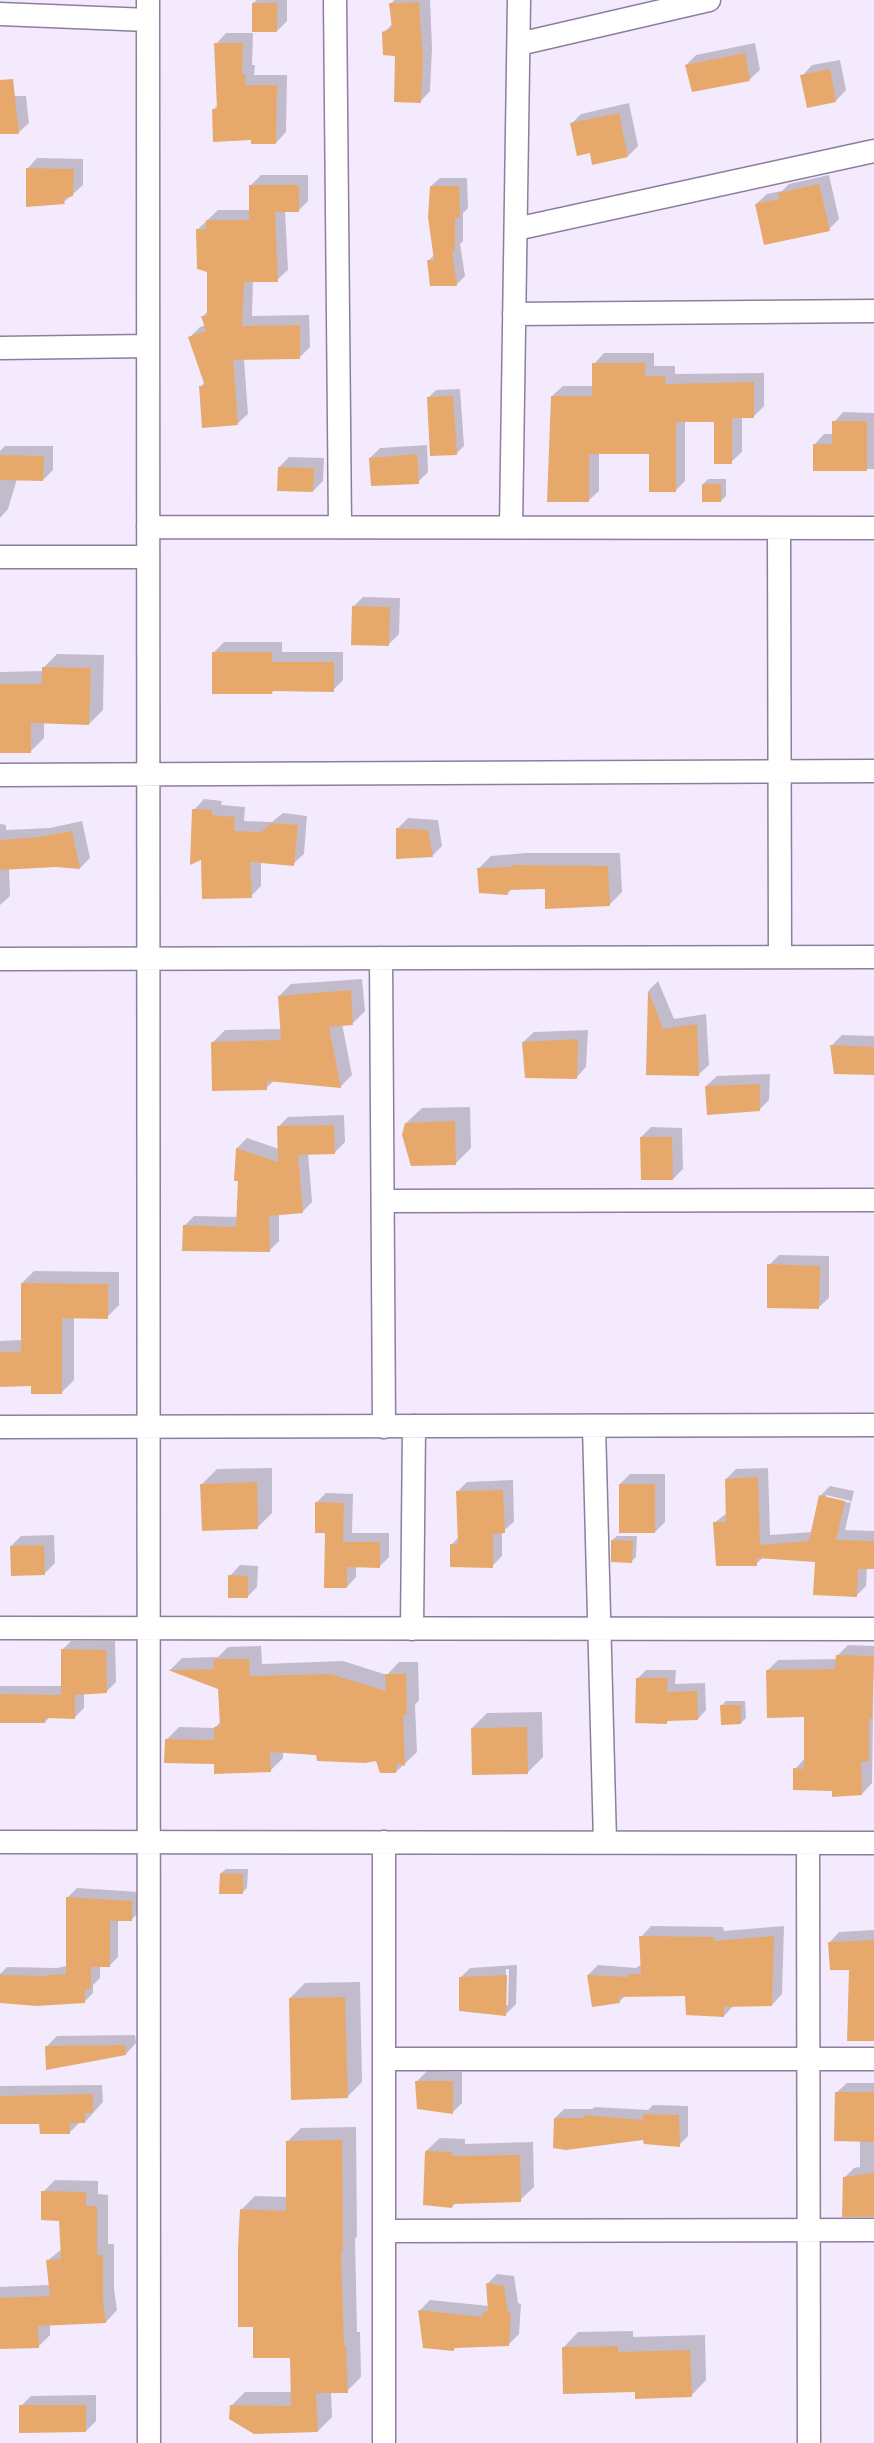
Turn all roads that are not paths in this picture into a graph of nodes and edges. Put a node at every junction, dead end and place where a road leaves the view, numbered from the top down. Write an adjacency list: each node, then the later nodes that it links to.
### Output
1 (335, 0): 13 (street)
2 (520, 0): 6 (street)
3 (709, 0): 6 (street)
4 (148, 10): 5 (street); 11 (street)
5 (0, 14)
6 (518, 44): 8 (street)
7 (874, 150): 8 (street)
8 (516, 229): 10 (street)
9 (874, 311): 10 (street)
10 (514, 314): 15 (street)
11 (148, 346): 12 (street); 14 (street)
12 (0, 348)
13 (340, 526): 14 (street); 15 (street)
14 (148, 527): 19 (street)
15 (511, 527): 16 (street)
16 (779, 528): 17 (street); 21 (street)
17 (874, 528)
18 (0, 557): 19 (street)
19 (148, 557): 22 (street)
20 (874, 771): 21 (street)
21 (780, 772): 22 (street); 26 (street)
22 (148, 774): 23 (street); 28 (street)
23 (0, 775)
24 (874, 957): 26 (street)
25 (381, 958): 26 (street); 28 (street); 30 (street)
26 (780, 958)
27 (0, 959): 28 (street)
28 (148, 959): 32 (street)
29 (874, 1200): 30 (street)
30 (384, 1201): 36 (street)
31 (874, 1425): 34 (street)
32 (149, 1426): 35 (street); 36 (street); 38 (street)
33 (414, 1426): 34 (street); 36 (street); 39 (street)
34 (594, 1426): 40 (street)
35 (0, 1427)
36 (384, 1427)
37 (0, 1628): 38 (street)
38 (149, 1628): 39 (street); 43 (street)
39 (412, 1628): 40 (street)
40 (601, 1629): 41 (street); 45 (street)
41 (874, 1630)
42 (0, 1842): 43 (street)
43 (149, 1842): 44 (street); 54 (street)
44 (384, 1842): 45 (street); 48 (street)
45 (605, 1842): 46 (street)
46 (808, 1843): 47 (street); 49 (street)
47 (874, 1843)
48 (384, 2059): 49 (street); 53 (street)
49 (808, 2059): 50 (street); 51 (street)
50 (874, 2059)
51 (808, 2230): 52 (street); 53 (street); 56 (street)
52 (874, 2230)
53 (384, 2231): 55 (street)
54 (149, 2443)
55 (384, 2443)
56 (809, 2443)

